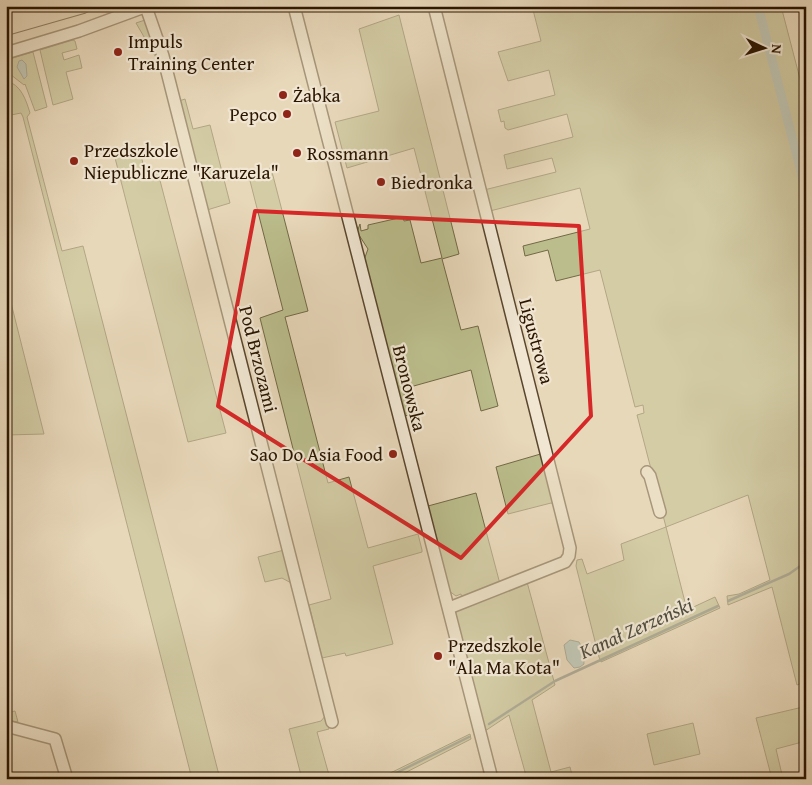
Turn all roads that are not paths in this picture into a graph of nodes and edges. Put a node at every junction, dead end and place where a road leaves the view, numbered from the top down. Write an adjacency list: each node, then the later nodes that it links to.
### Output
1 (39, 6): 6 (main road)
2 (83, 6): 7 (main road)
3 (147, 6): 8 (street); 12 (street, Pod Brzozami)
4 (294, 6): 11 (street, Bronowska)
5 (434, 6): 11 (street, Ligustrowa)
6 (6, 16)
7 (6, 28)
8 (6, 53)
9 (647, 472): 10 (street)
10 (660, 512)
11 (449, 608): 15 (street, Bronowska)
12 (332, 722)
13 (6, 726): 14 (street)
14 (67, 779)
15 (492, 779)

